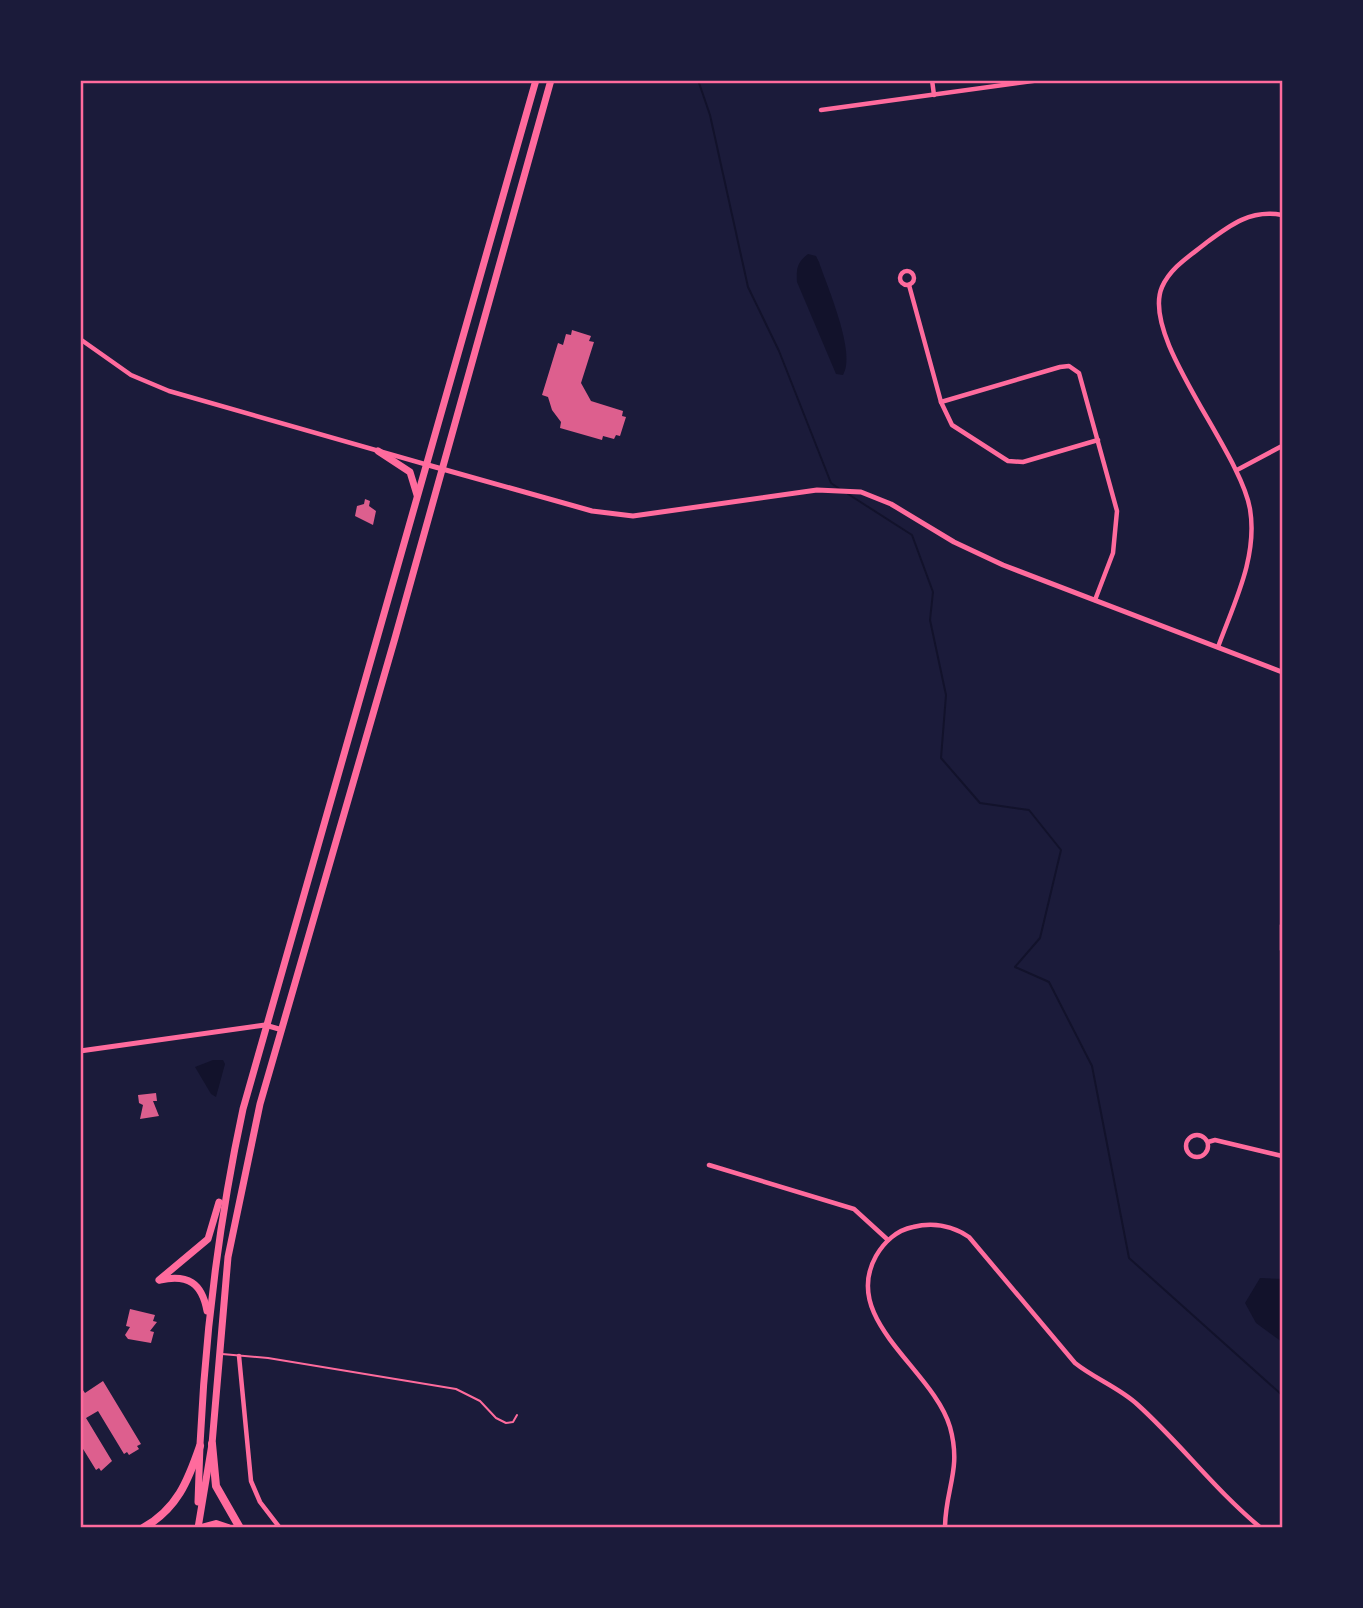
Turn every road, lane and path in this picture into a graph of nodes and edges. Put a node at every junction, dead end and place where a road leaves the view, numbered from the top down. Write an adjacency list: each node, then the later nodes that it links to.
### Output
1 (536, 80): 14 (highway)
2 (551, 80): 15 (highway)
3 (932, 80): 5 (street)
4 (1040, 80): 5 (street)
5 (934, 95): 6 (street)
6 (821, 110)
7 (1283, 215): 16 (street)
8 (909, 285): 10 (street)
9 (80, 339): 13 (street)
10 (941, 402): 11 (street); 11 (street)
11 (1098, 440): 18 (street)
12 (1283, 446): 16 (street)
13 (378, 451): 14 (street); 17 (highway)
14 (428, 465): 15 (street); 17 (highway)
15 (443, 469): 18 (street); 24 (highway)
16 (1236, 470): 19 (street)
17 (417, 500): 23 (highway)
18 (1095, 600): 19 (street)
19 (1218, 647): 20 (street)
20 (1283, 672)
21 (1283, 925): 22 (street)
22 (1283, 950)
23 (265, 1025): 24 (street); 25 (street); 26 (highway)
24 (279, 1028): 33 (highway)
25 (80, 1051)
26 (236, 1141): 31 (highway); 31 (highway)
27 (1208, 1142): 27 (street); 28 (street)
28 (1283, 1156)
29 (709, 1165): 30 (street)
30 (888, 1240): 43 (street); 44 (street)
31 (209, 1320): 32 (highway)
32 (205, 1353): 33 (lane); 37 (highway)
33 (219, 1354): 34 (lane); 36 (highway)
34 (239, 1356): 35 (lane); 42 (street)
35 (517, 1415)
36 (212, 1444): 39 (highway); 41 (highway)
37 (200, 1446): 38 (highway); 39 (highway)
38 (143, 1528)
39 (199, 1528): 40 (highway)
40 (228, 1528)
41 (240, 1528)
42 (280, 1528)
43 (945, 1528)
44 (1261, 1528)

